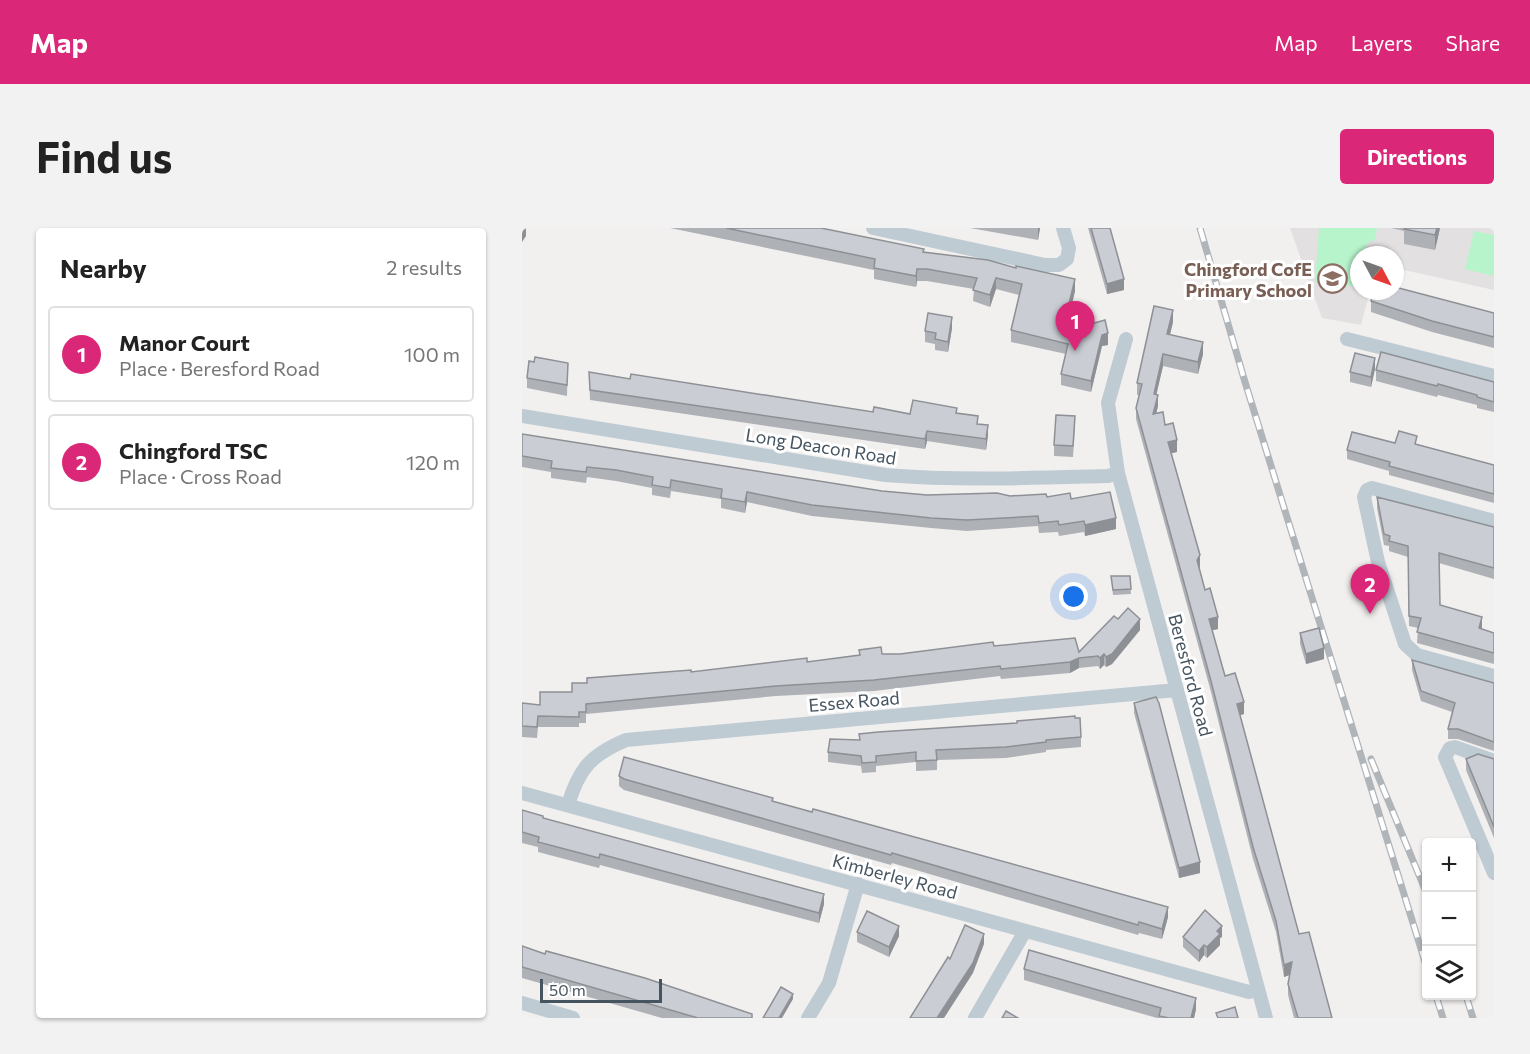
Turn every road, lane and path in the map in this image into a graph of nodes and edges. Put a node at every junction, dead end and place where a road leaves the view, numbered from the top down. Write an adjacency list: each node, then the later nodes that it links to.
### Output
1 (873, 228): 2 (street)
2 (1063, 228)
3 (1126, 339): 7 (street, Beresford Road)
4 (1347, 339): 5 (street)
5 (1494, 376)
6 (522, 416): 7 (street, Long Deacon Road)
7 (1118, 473): 10 (street, Beresford Road)
8 (1494, 520): 9 (street)
9 (1494, 676)
10 (1177, 690): 13 (street, Essex Road); 17 (street, Beresford Road)
11 (1494, 761): 14 (street)
12 (522, 793): 13 (street, Kimberley Road)
13 (568, 805): 15 (street, Kimberley Road)
14 (1494, 873)
15 (858, 884): 16 (street, Kimberley Road); 20 (street)
16 (1025, 931): 17 (street, Kimberley Road); 21 (street)
17 (1258, 990): 22 (street, Beresford Road)
18 (522, 1003): 19 (street)
19 (573, 1018)
20 (808, 1018)
21 (975, 1018)
22 (1266, 1018)

